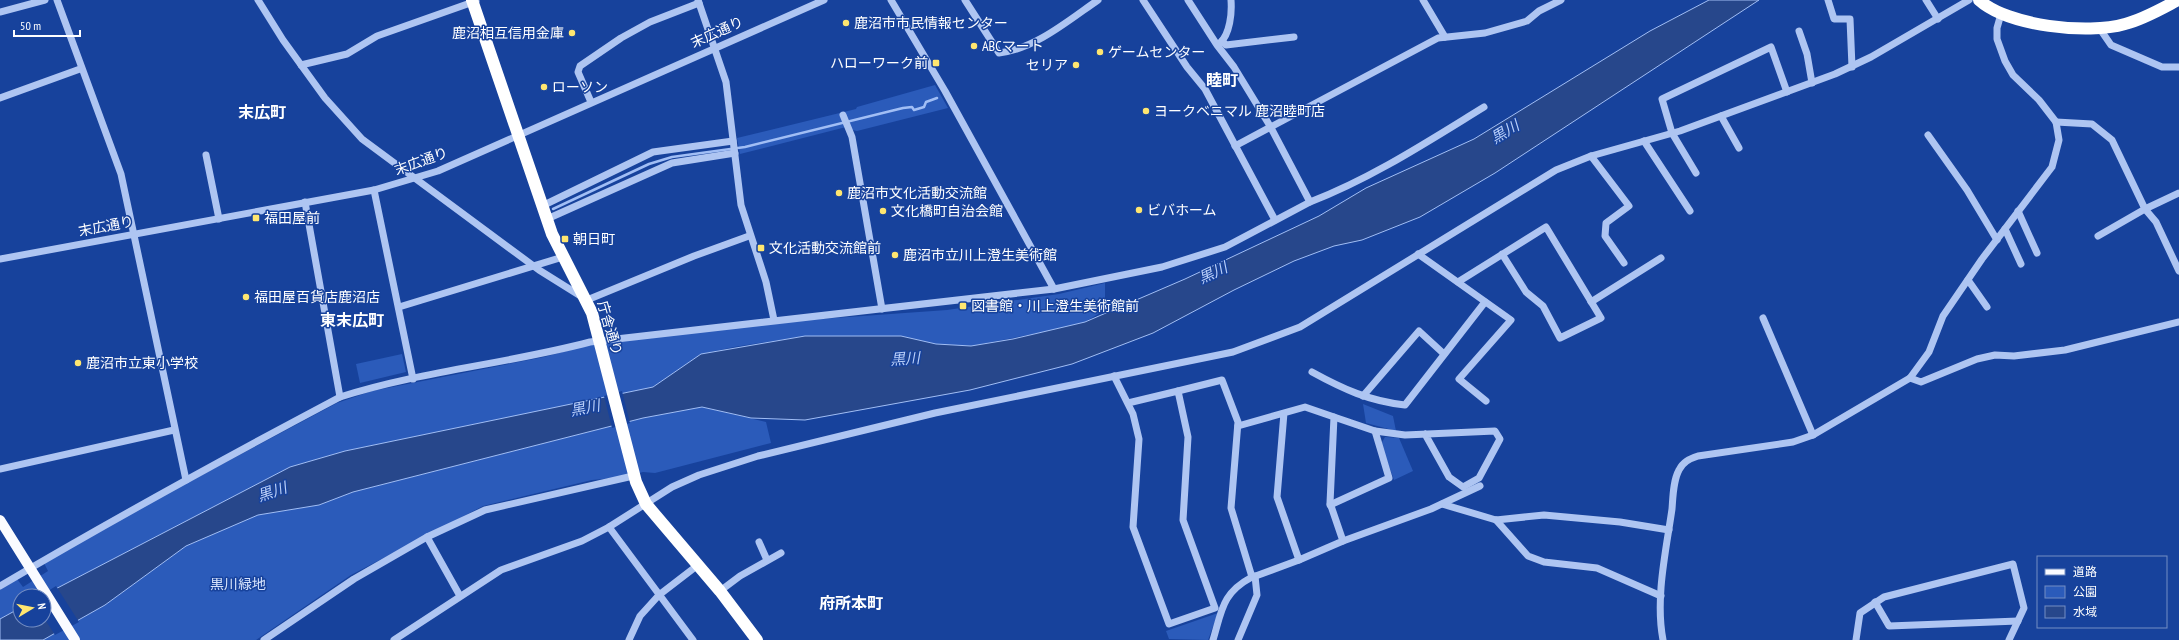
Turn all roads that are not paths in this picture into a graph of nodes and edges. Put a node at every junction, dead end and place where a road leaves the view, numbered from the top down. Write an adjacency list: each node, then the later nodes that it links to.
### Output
1 (45, 0): 21 (street)
2 (57, 0): 33 (street)
3 (258, 0): 30 (street)
4 (891, 0): 83 (street)
5 (965, 0): 20 (street)
6 (1098, 0): 20 (street)
7 (1143, 0): 48 (street)
8 (1188, 0): 28 (street)
9 (1231, 0): 28 (street)
10 (1423, 0): 27 (street)
11 (1561, 0): 27 (street)
12 (1828, 0): 31 (street)
13 (1926, 0): 23 (street)
14 (1969, 0): 23 (street)
15 (1979, 0): 22 (highway)
16 (2178, 0): 24 (highway)
17 (474, 1): 30 (street); 45 (highway, 庁舎通り)
18 (818, 1): 29 (street, 末広通り)
19 (699, 2): 29 (street); 37 (street)
20 (1090, 2)
21 (0, 12)
22 (2001, 14): 24 (highway); 41 (street)
23 (1938, 19): 31 (street)
24 (2100, 29): 32 (street)
25 (1799, 31): 34 (street)
26 (1294, 37): 28 (street)
27 (1445, 37): 42 (street)
28 (1219, 43): 42 (street)
29 (715, 47): 37 (street, 末広通り); 46 (street)
30 (301, 65): 54 (street)
31 (1852, 67): 34 (street)
32 (2179, 67)
33 (80, 69): 36 (street); 67 (street)
34 (1812, 83): 35 (street)
35 (1787, 92): 40 (street); 43 (street)
36 (0, 98)
37 (591, 102): 45 (street, 末広通り)
38 (1484, 107): 58 (street)
39 (843, 116): 89 (street)
40 (1721, 116): 43 (street); 49 (street)
41 (2056, 122): 60 (street); 62 (street)
42 (1270, 126): 48 (street); 58 (street)
43 (1672, 133): 47 (street); 53 (street)
44 (1928, 134): 70 (street)
45 (519, 135): 54 (street, 末広通り); 59 (highway, 庁舎通り)
46 (733, 141): 50 (street); 59 (street)
47 (1644, 141): 52 (street); 61 (street)
48 (1235, 146): 65 (street)
49 (1739, 148)
50 (734, 153): 64 (street); 68 (street)
51 (206, 155): 63 (street)
52 (1591, 156): 72 (street); 77 (street)
53 (1696, 173)
54 (416, 178): 55 (street, 末広通り); 79 (street)
55 (374, 190): 57 (street, 末広通り); 87 (street)
56 (2179, 193): 60 (street)
57 (305, 202): 63 (street, 末広通り); 101 (street)
58 (1310, 202): 65 (street)
59 (542, 206): 64 (highway, 庁舎通り)
60 (2145, 209): 69 (street); 80 (street)
61 (1690, 211)
62 (2018, 211): 66 (street); 71 (street)
63 (218, 218): 67 (street, 末広通り)
64 (547, 219): 74 (highway, 庁舎通り)
65 (1275, 220): 83 (street)
66 (2005, 229): 70 (street); 78 (street)
67 (133, 234): 76 (street, 末広通り); 107 (street)
68 (750, 236): 84 (street); 91 (street)
69 (2098, 236)
70 (1997, 240): 81 (street)
71 (2037, 253)
72 (1418, 254): 82 (street); 96 (street)
73 (1502, 254): 82 (street); 86 (street); 86 (street)
74 (563, 257): 79 (street); 84 (highway, 庁舎通り)
75 (1661, 258): 86 (street)
76 (0, 259)
77 (1624, 263)
78 (2021, 264)
79 (534, 266): 84 (street); 87 (street)
80 (2178, 268)
81 (1968, 280): 88 (street); 98 (street)
82 (1458, 282): 85 (street)
83 (1054, 289): 89 (street)
84 (587, 300): 93 (highway, 庁舎通り)
85 (1486, 302): 94 (street); 102 (street)
86 (1591, 302)
87 (400, 307): 97 (street)
88 (1988, 307)
89 (882, 310): 91 (street)
90 (1763, 318): 110 (street)
91 (774, 320): 93 (street)
92 (2179, 322): 98 (street)
93 (600, 343): 97 (street); 112 (highway, 庁舎通り)
94 (1444, 354): 100 (street); 100 (street)
95 (1312, 372): 100 (street)
96 (1114, 376): 103 (street); 115 (street)
97 (414, 378): 101 (street)
98 (1910, 378): 110 (street)
99 (1178, 391): 103 (street); 103 (street); 106 (street)
100 (1363, 396)
101 (340, 397): 113 (street)
102 (1486, 401)
103 (1128, 403)
104 (1284, 413): 105 (street); 106 (street); 126 (street)
105 (1334, 417): 108 (street); 116 (street)
106 (1238, 426): 130 (street)
107 (174, 430): 111 (street); 113 (street)
108 (1375, 431): 109 (street); 116 (street)
109 (1425, 434): 109 (street)
110 (1813, 435): 121 (street)
111 (0, 468)
112 (633, 475): 115 (highway, 庁舎通り); 122 (street)
113 (186, 480): 129 (street)
114 (1480, 486): 117 (street)
115 (646, 504): 120 (street); 128 (highway, 庁舎通り)
116 (1330, 504): 124 (street)
117 (1442, 504): 119 (street); 124 (street)
118 (0, 520): 129 (main road)
119 (1496, 520): 121 (street); 135 (street)
120 (609, 527): 133 (street); 134 (street)
121 (1669, 530): 135 (street)
122 (427, 537): 134 (street); 139 (street)
123 (759, 542): 125 (street)
124 (1343, 542): 126 (street)
125 (767, 560): 127 (street); 132 (street)
126 (1299, 560): 130 (street)
127 (780, 562)
128 (698, 565): 132 (highway, 庁舎通り); 133 (street)
129 (30, 570): 131 (street); 138 (main road)
130 (1254, 577): 144 (street); 145 (street)
131 (0, 586)
132 (720, 591): 143 (highway, 庁舎通り)
133 (659, 595): 141 (street); 142 (street)
134 (460, 596): 140 (street)
135 (1661, 596): 146 (street)
136 (1875, 602): 137 (street); 137 (street); 147 (street)
137 (2018, 621): 148 (street)
138 (75, 640)
139 (264, 640)
140 (394, 640)
141 (629, 640)
142 (693, 640)
143 (757, 640)
144 (1213, 640)
145 (1238, 640)
146 (1663, 640)
147 (1856, 640)
148 (2009, 640)

